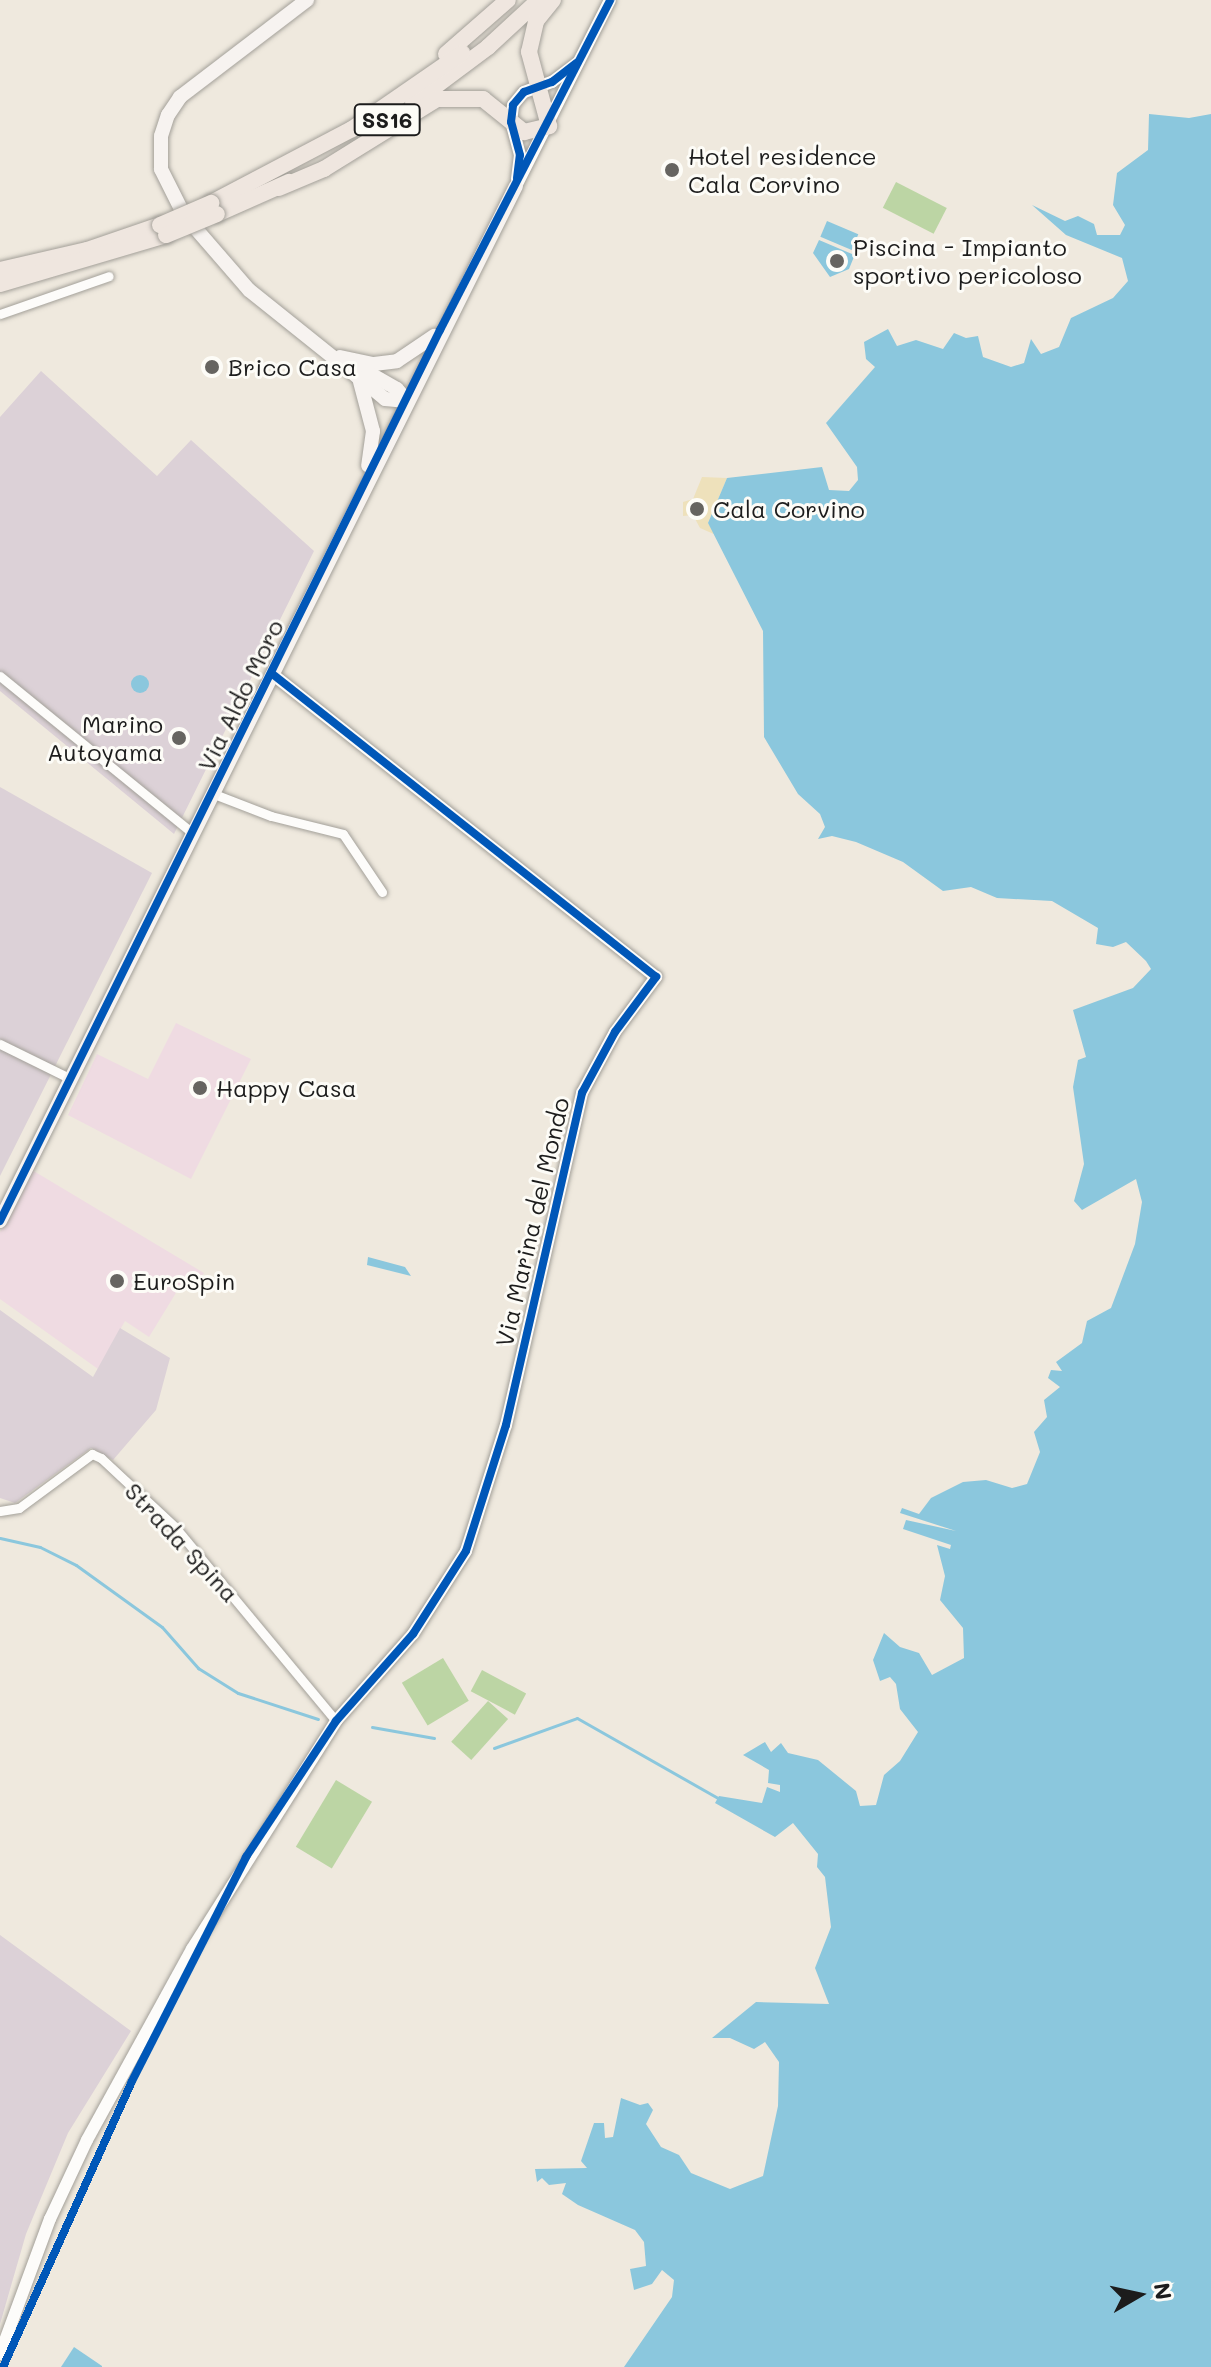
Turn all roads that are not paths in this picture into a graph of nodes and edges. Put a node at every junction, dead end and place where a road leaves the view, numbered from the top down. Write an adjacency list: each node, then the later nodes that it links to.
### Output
1 (307, 0): 14 (main road)
2 (508, 0): 11 (highway, SS16)
3 (524, 0): 11 (highway, SS16)
4 (539, 0): 13 (highway, SS16)
5 (553, 0): 8 (highway)
6 (610, 0): 7 (street)
7 (580, 60): 8 (street); 10 (street)
8 (540, 86): 9 (street); 10 (highway)
9 (511, 122): 10 (highway); 12 (street); 13 (highway, SS16)
10 (549, 126): 12 (street)
11 (294, 163): 15 (highway, SS16)
12 (516, 186): 22 (main road, Via Aldo Moro)
13 (279, 188): 15 (highway, SS16)
14 (181, 209)
15 (214, 209): 16 (highway, SS16, bridge)
16 (163, 230): 18 (highway, SS16); 20 (highway, SS16)
17 (197, 230): 23 (main road)
18 (0, 270)
19 (109, 276): 21 (street)
20 (0, 284)
21 (0, 314)
22 (440, 330): 24 (main road); 26 (main road, Via Aldo Moro)
23 (324, 348): 24 (main road); 25 (main road)
24 (349, 362): 26 (main road)
25 (359, 378): 26 (main road); 27 (main road)
26 (407, 401): 27 (main road, Via Aldo Moro)
27 (362, 490): 28 (main road, Via Aldo Moro)
28 (272, 674): 30 (main road, Via Aldo Moro); 37 (street, Via Marina del Mondo)
29 (0, 676): 31 (street)
30 (214, 794): 31 (main road, Via Aldo Moro); 32 (street)
31 (191, 832): 34 (main road, Via Aldo Moro)
32 (382, 892)
33 (0, 1044): 34 (street)
34 (71, 1079): 35 (main road, Via Aldo Moro)
35 (0, 1221)
36 (0, 1511): 37 (street, Strada Spina)
37 (336, 1721): 38 (street, Via Marina del Mondo)
38 (0, 2354)

